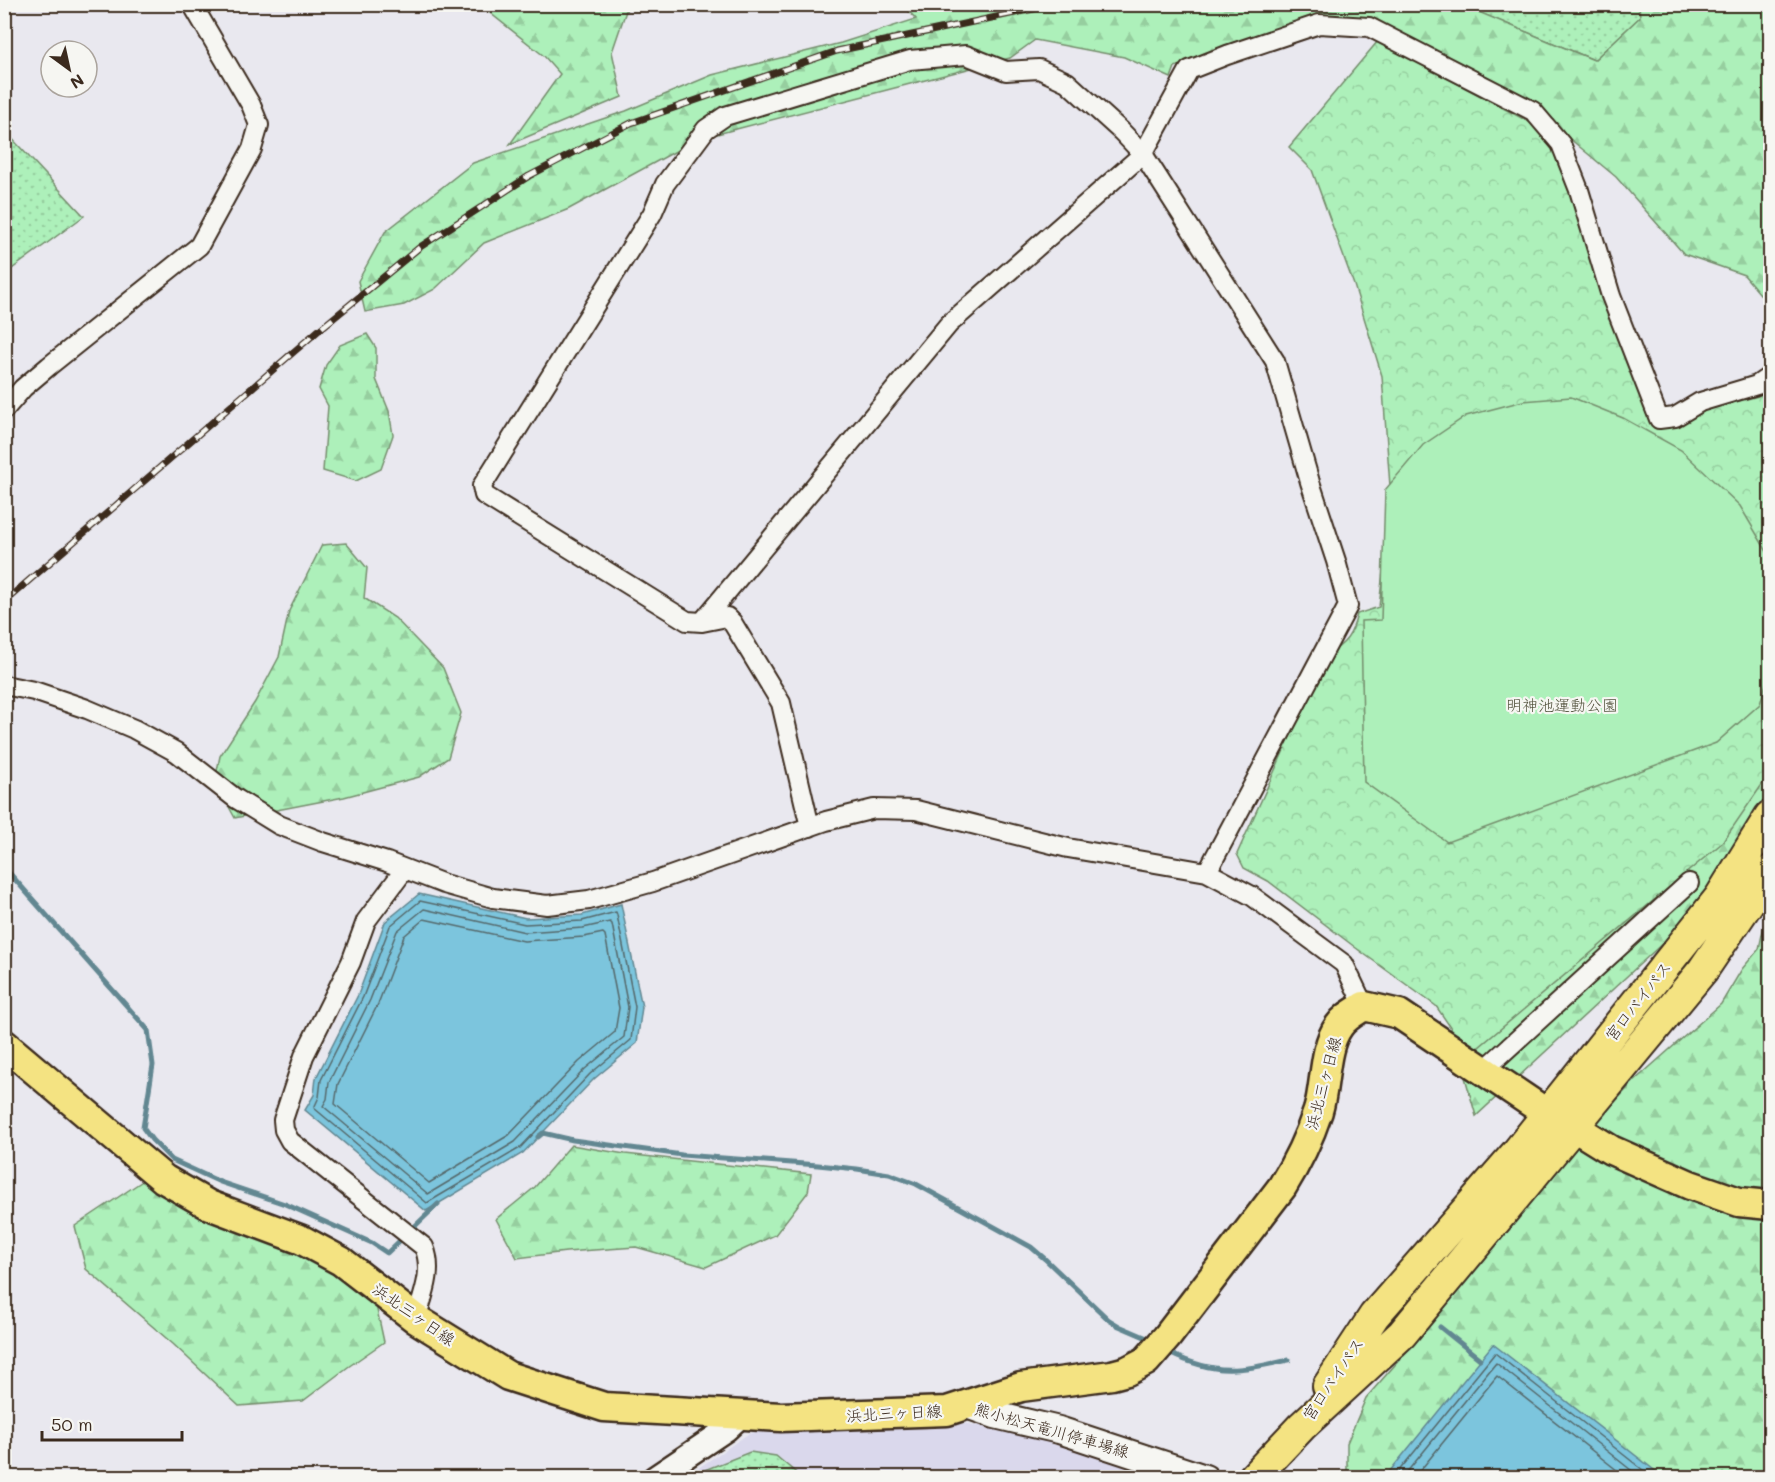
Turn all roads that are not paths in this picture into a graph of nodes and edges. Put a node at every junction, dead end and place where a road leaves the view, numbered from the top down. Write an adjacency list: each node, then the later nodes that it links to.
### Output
1 (192, 4): 4 (street)
2 (1143, 154): 3 (street); 5 (street); 5 (street); 11 (street)
3 (1770, 376)
4 (4, 410)
5 (702, 622): 8 (street)
6 (4, 685): 9 (street)
7 (1770, 816): 16 (highway, 宮口バイパス)
8 (810, 827): 9 (street); 11 (street)
9 (405, 869): 19 (street)
10 (1770, 871): 17 (highway, 宮口バイパス)
11 (1207, 872): 13 (street)
12 (1689, 883): 15 (street)
13 (1364, 1006): 15 (main road); 20 (main road, 浜北三ヶ日線)
14 (4, 1044): 19 (main road, 浜北三ヶ日線)
15 (1483, 1071): 16 (main road)
16 (1548, 1114): 17 (main road); 22 (highway, 宮口バイパス)
17 (1575, 1127): 18 (main road); 22 (highway, 宮口バイパス)
18 (1770, 1205)
19 (416, 1319): 21 (main road, 浜北三ヶ日線)
20 (967, 1406): 21 (main road, 浜北三ヶ日線); 24 (main road, 熊小松天竜川停車場線)
21 (741, 1415): 23 (street)
22 (1302, 1426): 25 (highway)
23 (654, 1478)
24 (1205, 1478)
25 (1254, 1478)

